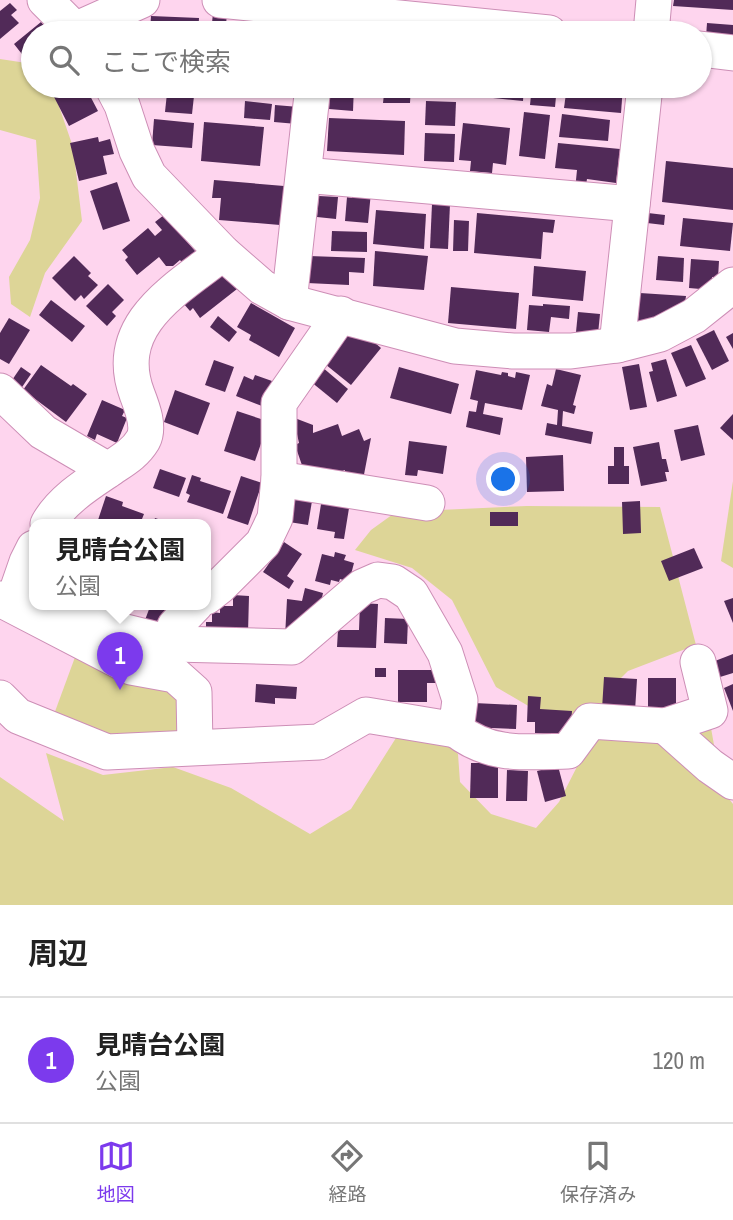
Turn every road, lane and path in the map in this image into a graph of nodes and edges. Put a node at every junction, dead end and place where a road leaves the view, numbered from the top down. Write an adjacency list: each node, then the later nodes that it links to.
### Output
1 (45, 0): 6 (street)
2 (142, 0): 7 (street)
3 (220, 0): 5 (street)
4 (654, 0): 9 (street)
5 (321, 14): 8 (street)
6 (66, 21)
7 (99, 21)
8 (405, 21)
9 (651, 21)
10 (712, 50): 11 (street)
11 (733, 53)
12 (118, 98): 17 (street)
13 (312, 98): 15 (street)
14 (644, 98): 16 (street)
15 (303, 174): 16 (street); 19 (street)
16 (632, 204): 21 (street)
17 (223, 253): 19 (street); 23 (street)
18 (733, 285): 21 (street)
19 (289, 302): 20 (street)
20 (341, 314): 21 (street); 24 (street)
21 (617, 345)
22 (0, 391): 23 (street)
23 (108, 470): 26 (street)
24 (279, 479): 25 (street); 28 (street)
25 (427, 503)
26 (51, 519)
27 (29, 558): 29 (street)
28 (211, 592)
29 (29, 594)
30 (0, 599): 39 (street)
31 (59, 610): 33 (street)
32 (190, 610): 33 (street)
33 (174, 644): 38 (street)
34 (698, 662): 36 (street)
35 (0, 698): 39 (street)
36 (722, 718): 37 (street)
37 (665, 726): 38 (street); 40 (street)
38 (456, 730): 39 (street)
39 (195, 747)
40 (733, 782)

